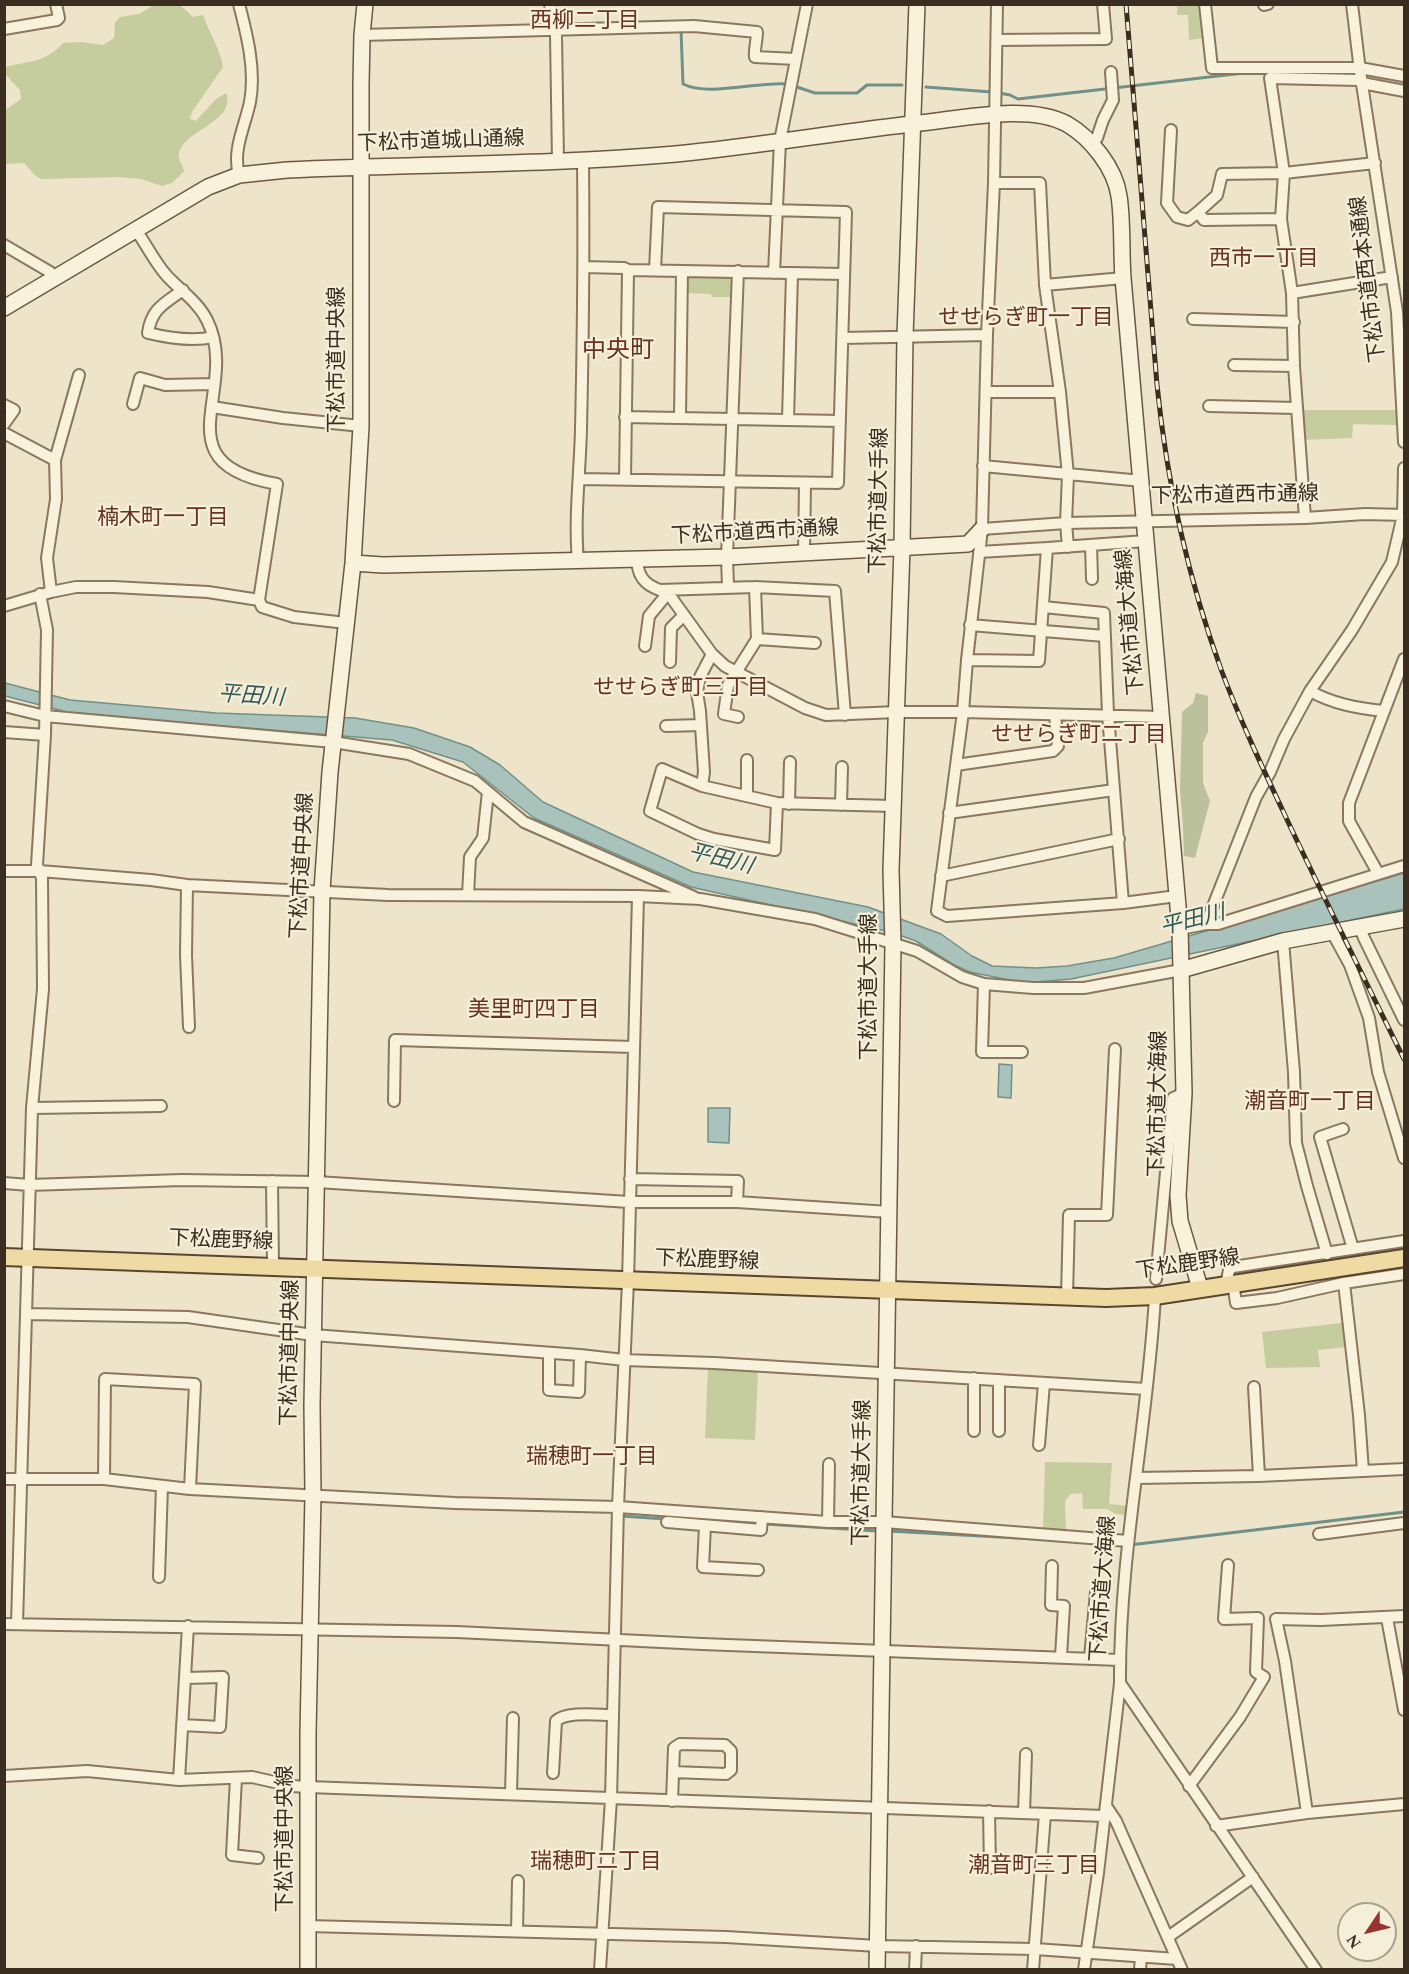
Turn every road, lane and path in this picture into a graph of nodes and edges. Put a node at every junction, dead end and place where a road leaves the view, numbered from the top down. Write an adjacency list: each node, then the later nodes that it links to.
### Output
1 (56, 4): 11 (street)
2 (239, 4): 30 (street)
3 (365, 4): 13 (street, 下松市道中央線)
4 (550, 4): 12 (street)
5 (807, 4): 15 (street)
6 (917, 4): 21 (street, 下松市道大手線)
7 (997, 4): 14 (street)
8 (1104, 4): 14 (street)
9 (1205, 4): 17 (street)
10 (1352, 4): 17 (street, 下松市道西本通線)
11 (4, 29)
12 (554, 29): 13 (street); 15 (street); 25 (street)
13 (362, 34): 28 (street, 下松市道中央線)
14 (997, 40): 20 (street)
15 (796, 59): 23 (street)
16 (1111, 72): 24 (street)
17 (1361, 75): 18 (street); 19 (street); 27 (street, 下松市道西本通線); 29 (street)
18 (1404, 75)
19 (1404, 91)
20 (995, 115): 21 (street, 下松市道大海線); 24 (street, 下松市道大海線); 31 (street)
21 (913, 124): 23 (street, 下松市道城山通線); 55 (street, 下松市道大手線)
22 (1171, 130): 33 (street)
23 (780, 141): 26 (street, 下松市道城山通線); 32 (street)
24 (1091, 144): 46 (street, 下松市道大海線)
25 (558, 160): 26 (street, 下松市道城山通線); 28 (street, 下松市道城山通線)
26 (583, 160): 37 (street)
27 (1375, 163): 29 (street); 45 (street, 下松市道西本通線)
28 (361, 166): 30 (street, 下松市道城山通線); 75 (street, 下松市道中央線)
29 (1284, 172): 33 (street); 34 (street)
30 (239, 175): 35 (street, 下松市道城山通線)
31 (994, 183): 48 (street); 54 (street)
32 (778, 211): 39 (street); 42 (street); 44 (street)
33 (1198, 212): 34 (street)
34 (1281, 219): 50 (street)
35 (136, 230): 47 (street, 下松市道城山通線); 49 (street)
36 (4, 245): 47 (street)
37 (584, 267): 38 (street); 82 (street)
38 (628, 270): 39 (street); 69 (street)
39 (656, 270): 40 (street)
40 (682, 271): 41 (street); 70 (street)
41 (738, 272): 42 (street); 71 (street)
42 (774, 273): 43 (street)
43 (792, 273): 44 (street); 72 (street)
44 (844, 274): 57 (street)
45 (1392, 277): 50 (street); 77 (street, 下松市道西本通線)
46 (1123, 278): 48 (street); 85 (street, 下松市道大海線)
47 (54, 279): 51 (street, 下松市道城山通線)
48 (1045, 285): 63 (street)
49 (183, 290): 56 (street); 56 (street)
50 (1292, 293): 53 (street)
51 (4, 308)
52 (1193, 319): 53 (street)
53 (1294, 322): 59 (street)
54 (987, 335): 55 (street); 62 (street)
55 (905, 336): 57 (street); 95 (street, 下松市道大手線)
56 (213, 337): 61 (street)
57 (843, 338): 73 (street)
58 (1234, 365): 59 (street)
59 (1294, 366): 68 (street)
60 (80, 375): 78 (street)
61 (213, 384): 64 (street); 67 (street)
62 (987, 392): 63 (street); 79 (street)
63 (1060, 392): 81 (street)
64 (133, 404)
65 (4, 405): 74 (street)
66 (1209, 406): 68 (street)
67 (212, 407): 75 (street); 108 (street)
68 (1297, 408): 88 (street)
69 (625, 417): 70 (street); 83 (street)
70 (680, 417): 71 (street)
71 (733, 419): 72 (street); 84 (street)
72 (788, 419): 73 (street)
73 (840, 421): 86 (street)
74 (4, 424)
75 (362, 426): 102 (street, 下松市道中央線)
76 (4, 433): 78 (street)
77 (1404, 442)
78 (55, 460): 107 (street)
79 (983, 466): 81 (street); 91 (street)
80 (1404, 468): 87 (street)
81 (1068, 475): 85 (street); 90 (street)
82 (580, 479): 83 (street); 101 (street)
83 (625, 479): 84 (street)
84 (730, 481): 86 (street); 99 (street)
85 (1142, 481): 89 (street, 下松市道大海線)
86 (805, 483): 98 (street)
87 (1404, 515): 88 (street, 下松市道西市通線); 124 (street)
88 (1305, 518): 89 (street, 下松市道西市通線)
89 (1144, 520): 90 (street, 下松市道西市通線); 92 (street, 下松市道大海線)
90 (1066, 523): 91 (street, 下松市道西市通線); 94 (street)
91 (982, 530): 95 (street, 下松市道西市通線); 97 (street)
92 (1146, 541): 93 (street); 134 (street, 下松市道大海線)
93 (1091, 545): 94 (street); 103 (street)
94 (1068, 547): 96 (street)
95 (902, 548): 98 (street, 下松市道西市通線); 127 (street, 下松市道大手線)
96 (1047, 548): 97 (street); 110 (street)
97 (979, 552): 113 (street)
98 (804, 553): 99 (street, 下松市道西市通線)
99 (727, 557): 100 (street, 下松市道西市通線); 104 (street)
100 (637, 560): 101 (street, 下松市道西市通線); 106 (street)
101 (578, 561): 102 (street, 下松市道西市通線)
102 (353, 563): 112 (street, 下松市道中央線)
103 (1092, 579)
104 (728, 587): 105 (street); 106 (street)
105 (754, 587): 116 (street); 131 (street)
106 (663, 592): 111 (street); 118 (street)
107 (46, 593): 108 (street); 109 (street); 129 (street)
108 (259, 600): 112 (street)
109 (4, 606)
110 (1043, 607): 114 (street); 115 (street)
111 (684, 615): 119 (street); 122 (street)
112 (346, 623): 139 (street, 下松市道中央線)
113 (970, 625): 114 (street); 121 (street)
114 (1041, 630): 115 (street); 121 (street)
115 (1105, 636): 130 (street)
116 (757, 639): 117 (street); 123 (street)
117 (815, 643)
118 (645, 646)
119 (712, 654): 123 (street); 135 (street)
120 (1404, 659): 126 (street)
121 (967, 660): 128 (street)
122 (670, 662)
123 (735, 672): 131 (street); 133 (street)
124 (1310, 691): 126 (street); 167 (street)
125 (4, 706): 129 (street)
126 (1383, 711): 157 (street)
127 (897, 712): 128 (street); 131 (street); 151 (street, 下松市道大手線)
128 (963, 712): 132 (street); 142 (street)
129 (45, 714): 138 (street); 139 (street)
130 (1108, 714): 132 (street); 134 (street); 145 (street)
131 (845, 715)
132 (1055, 715): 142 (street)
133 (738, 717)
134 (1162, 717): 163 (street, 下松市道大海線)
135 (701, 724): 136 (street); 144 (street)
136 (666, 726)
137 (4, 732): 138 (street)
138 (45, 735): 156 (street)
139 (334, 740): 146 (street); 160 (street, 下松市道中央線)
140 (747, 759): 147 (street)
141 (790, 762): 149 (street)
142 (956, 765): 152 (street)
143 (842, 767): 150 (street)
144 (702, 786): 147 (street); 148 (street)
145 (1114, 790): 152 (street); 153 (street)
146 (488, 792): 161 (street); 164 (street)
147 (747, 796): 148 (street)
148 (777, 803): 149 (street)
149 (789, 804): 150 (street)
150 (841, 805): 151 (street)
151 (893, 806): 171 (street, 下松市道大手線)
152 (950, 813): 158 (street)
153 (1119, 839): 158 (street); 165 (street)
154 (1404, 866): 157 (street)
155 (4, 871): 156 (street)
156 (40, 872): 159 (street); 183 (street)
157 (1378, 873): 167 (street)
158 (941, 876): 165 (street)
159 (187, 885): 160 (street); 176 (street)
160 (322, 891): 161 (street); 188 (street, 下松市道中央線)
161 (468, 895): 162 (street)
162 (638, 896): 164 (street); 177 (street)
163 (1177, 896): 165 (street); 169 (street, 下松市道大海線)
164 (700, 899): 171 (street)
165 (1123, 903)
166 (1404, 919): 168 (street)
167 (1206, 924): 169 (street)
168 (1360, 928): 170 (street); 175 (street)
169 (1180, 929): 173 (street, 下松市道大海線)
170 (1332, 932): 172 (street); 185 (street)
171 (893, 939): 174 (street); 195 (street, 下松市道大手線)
172 (1283, 941): 173 (street); 198 (street)
173 (1181, 966): 174 (street); 180 (street, 下松市道大海線)
174 (984, 984): 179 (street)
175 (1404, 1020)
176 (189, 1027)
177 (633, 1047): 181 (street); 186 (street)
178 (1115, 1048): 211 (street)
179 (1022, 1052)
180 (1184, 1093): 193 (street, 下松市道大海線); 194 (street, 下松市道大海線)
181 (394, 1101)
182 (160, 1107): 183 (street)
183 (32, 1108): 190 (street)
184 (1343, 1129): 197 (street)
185 (1404, 1158)
186 (630, 1179): 191 (street); 192 (street)
187 (272, 1181): 188 (street); 190 (street); 202 (street)
188 (317, 1182): 191 (street); 203 (street, 下松市道中央線)
189 (4, 1183): 190 (street)
190 (29, 1185): 200 (street)
191 (629, 1202): 192 (street); 205 (street)
192 (737, 1202): 195 (street)
193 (1163, 1209): 194 (street); 208 (street, 下松市道大海線)
194 (1179, 1210): 209 (street, 下松市道大海線)
195 (888, 1212): 210 (street, 下松市道大手線)
196 (1404, 1241): 197 (street)
197 (1353, 1249): 198 (street)
198 (1327, 1254): 207 (street)
199 (4, 1257): 200 (main road, 下松鹿野線)
200 (27, 1258): 202 (main road, 下松鹿野線); 212 (street)
201 (1404, 1258): 207 (main road, 下松鹿野線)
202 (273, 1266): 203 (main road, 下松鹿野線)
203 (315, 1268): 205 (main road, 下松鹿野線); 213 (street, 下松市道中央線)
204 (1404, 1274): 206 (street)
205 (628, 1281): 210 (main road, 下松鹿野線); 216 (street)
206 (1344, 1283): 207 (street); 228 (street)
207 (1229, 1284): 209 (main road, 下松鹿野線)
208 (1156, 1287): 209 (main road, 下松鹿野線); 211 (main road, 下松鹿野線); 222 (street, 下松市道大海線)
209 (1200, 1288)
210 (888, 1291): 211 (main road, 下松鹿野線); 217 (street, 下松市道大手線)
211 (1067, 1297)
212 (27, 1314): 213 (street); 233 (street)
213 (313, 1335): 214 (street); 236 (street, 下松市道中央線)
214 (549, 1353): 215 (street); 215 (street)
215 (580, 1355): 216 (street)
216 (624, 1360): 217 (street); 237 (street)
217 (885, 1374): 218 (street); 241 (street, 下松市道大手線)
218 (974, 1378): 219 (street); 223 (street)
219 (999, 1380): 220 (street); 224 (street)
220 (1044, 1383): 222 (street); 225 (street)
221 (1254, 1387): 229 (street)
222 (1146, 1389): 230 (street, 下松市道大海線)
223 (975, 1431)
224 (999, 1431)
225 (1039, 1445)
226 (829, 1464): 240 (street)
227 (1404, 1469): 228 (street)
228 (1363, 1471): 229 (street)
229 (1259, 1476): 230 (street)
230 (1136, 1478): 245 (street, 下松市道大海線)
231 (4, 1479): 233 (street)
232 (104, 1479): 233 (street); 234 (street); 235 (street)
233 (21, 1480): 254 (street)
234 (162, 1486): 235 (street); 249 (street)
235 (190, 1489): 236 (street)
236 (313, 1496): 237 (street); 256 (street, 下松市道中央線)
237 (618, 1507): 238 (street); 257 (street)
238 (762, 1517): 240 (street); 243 (street)
239 (667, 1522): 243 (street)
240 (828, 1522): 241 (street)
241 (884, 1522): 245 (street); 258 (street, 下松市道大手線)
242 (1404, 1523): 244 (street)
243 (705, 1526): 248 (street)
244 (1319, 1534)
245 (1128, 1541): 261 (street, 下松市道大海線)
246 (1228, 1565): 274 (street)
247 (1052, 1566): 259 (street)
248 (758, 1569)
249 (159, 1577)
250 (1096, 1592): 260 (street)
251 (1404, 1616): 252 (street)
252 (1387, 1618): 264 (street); 284 (street)
253 (4, 1624): 254 (street)
254 (17, 1624): 255 (street)
255 (188, 1626): 256 (street); 262 (street)
256 (310, 1628): 257 (street); 275 (street, 下松市道中央線)
257 (615, 1641): 258 (street); 265 (street)
258 (883, 1652): 259 (street); 280 (street, 下松市道大手線)
259 (1061, 1658): 260 (street)
260 (1090, 1659): 261 (street)
261 (1120, 1659): 263 (street, 下松市道大海線)
262 (186, 1678): 267 (street); 267 (street)
263 (1120, 1683): 274 (street, 下松市道大海線); 282 (street)
264 (1404, 1710)
265 (613, 1715): 270 (street); 277 (street)
266 (513, 1718): 276 (street)
267 (182, 1725): 273 (street)
268 (1026, 1754): 283 (street)
269 (673, 1772): 269 (street); 278 (street)
270 (553, 1773)
271 (4, 1776): 273 (street)
272 (236, 1778): 273 (street); 275 (street); 287 (street)
273 (179, 1780)
274 (1189, 1786): 286 (street, 下松市道大海線)
275 (308, 1787): 276 (street); 291 (street, 下松市道中央線)
276 (511, 1793): 277 (street)
277 (611, 1799): 278 (street); 293 (street)
278 (672, 1801): 280 (street)
279 (1404, 1804): 284 (street)
280 (880, 1808): 281 (street); 295 (street, 下松市道大手線)
281 (989, 1811): 283 (street); 288 (street)
282 (1105, 1811): 285 (street); 294 (street); 298 (street)
283 (1024, 1813): 285 (street)
284 (1307, 1813): 286 (street)
285 (1045, 1814): 297 (street)
286 (1216, 1826): 289 (street, 下松市道大海線)
287 (258, 1858)
288 (990, 1868)
289 (1253, 1877): 294 (street); 301 (street, 下松市道大海線)
290 (518, 1881): 292 (street)
291 (308, 1926): 292 (street); 302 (street, 下松市道中央線)
292 (517, 1931): 293 (street)
293 (601, 1934): 295 (street); 303 (street)
294 (1168, 1937): 300 (street)
295 (878, 1946): 296 (street); 304 (street, 下松市道大手線)
296 (916, 1946): 297 (street); 305 (street)
297 (1035, 1949): 298 (street); 306 (street)
298 (1086, 1953): 299 (street); 307 (street)
299 (1141, 1957): 300 (street); 308 (street)
300 (1179, 1964)
301 (1310, 1967)
302 (308, 1970)
303 (600, 1970)
304 (877, 1970)
305 (915, 1970)
306 (1034, 1970)
307 (1084, 1970)
308 (1140, 1970)

